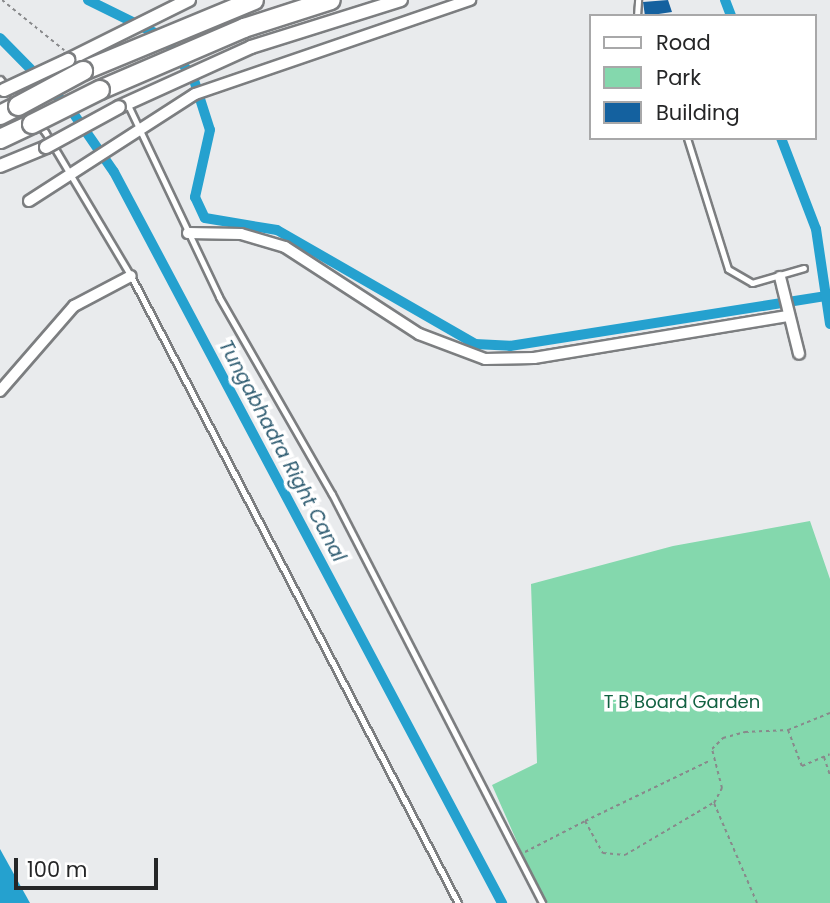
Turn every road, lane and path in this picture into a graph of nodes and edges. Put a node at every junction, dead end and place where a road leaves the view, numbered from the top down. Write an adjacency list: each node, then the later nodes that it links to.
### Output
1 (2, 0): 7 (path)
2 (189, 0): 7 (street)
3 (254, 0): 7 (highway)
4 (331, 0): 12 (highway, bridge)
5 (401, 0): 9 (street)
6 (470, 0): 11 (street)
7 (75, 63): 8 (street, bridge); 10 (highway, bridge)
8 (1, 87): 15 (lane)
9 (124, 106): 11 (lane); 14 (street, bridge)
10 (0, 115)
11 (142, 130): 15 (street); 17 (lane)
12 (0, 139)
13 (688, 140): 20 (lane)
14 (0, 166)
15 (72, 175): 16 (street); 19 (lane)
16 (29, 201)
17 (188, 233): 21 (street); 32 (lane)
18 (804, 268): 20 (lane)
19 (131, 276): 23 (street); 33 (lane)
20 (779, 277): 21 (street)
21 (787, 312): 22 (street)
22 (799, 354)
23 (0, 391)
24 (830, 713): 25 (path)
25 (788, 730): 27 (path); 28 (path)
26 (830, 754): 27 (path)
27 (824, 757): 29 (path)
28 (710, 761): 30 (path); 31 (path)
29 (830, 776)
30 (714, 803): 31 (path); 35 (path)
31 (585, 821): 32 (path)
32 (517, 856): 34 (lane)
33 (458, 903)
34 (542, 903)
35 (757, 903)

